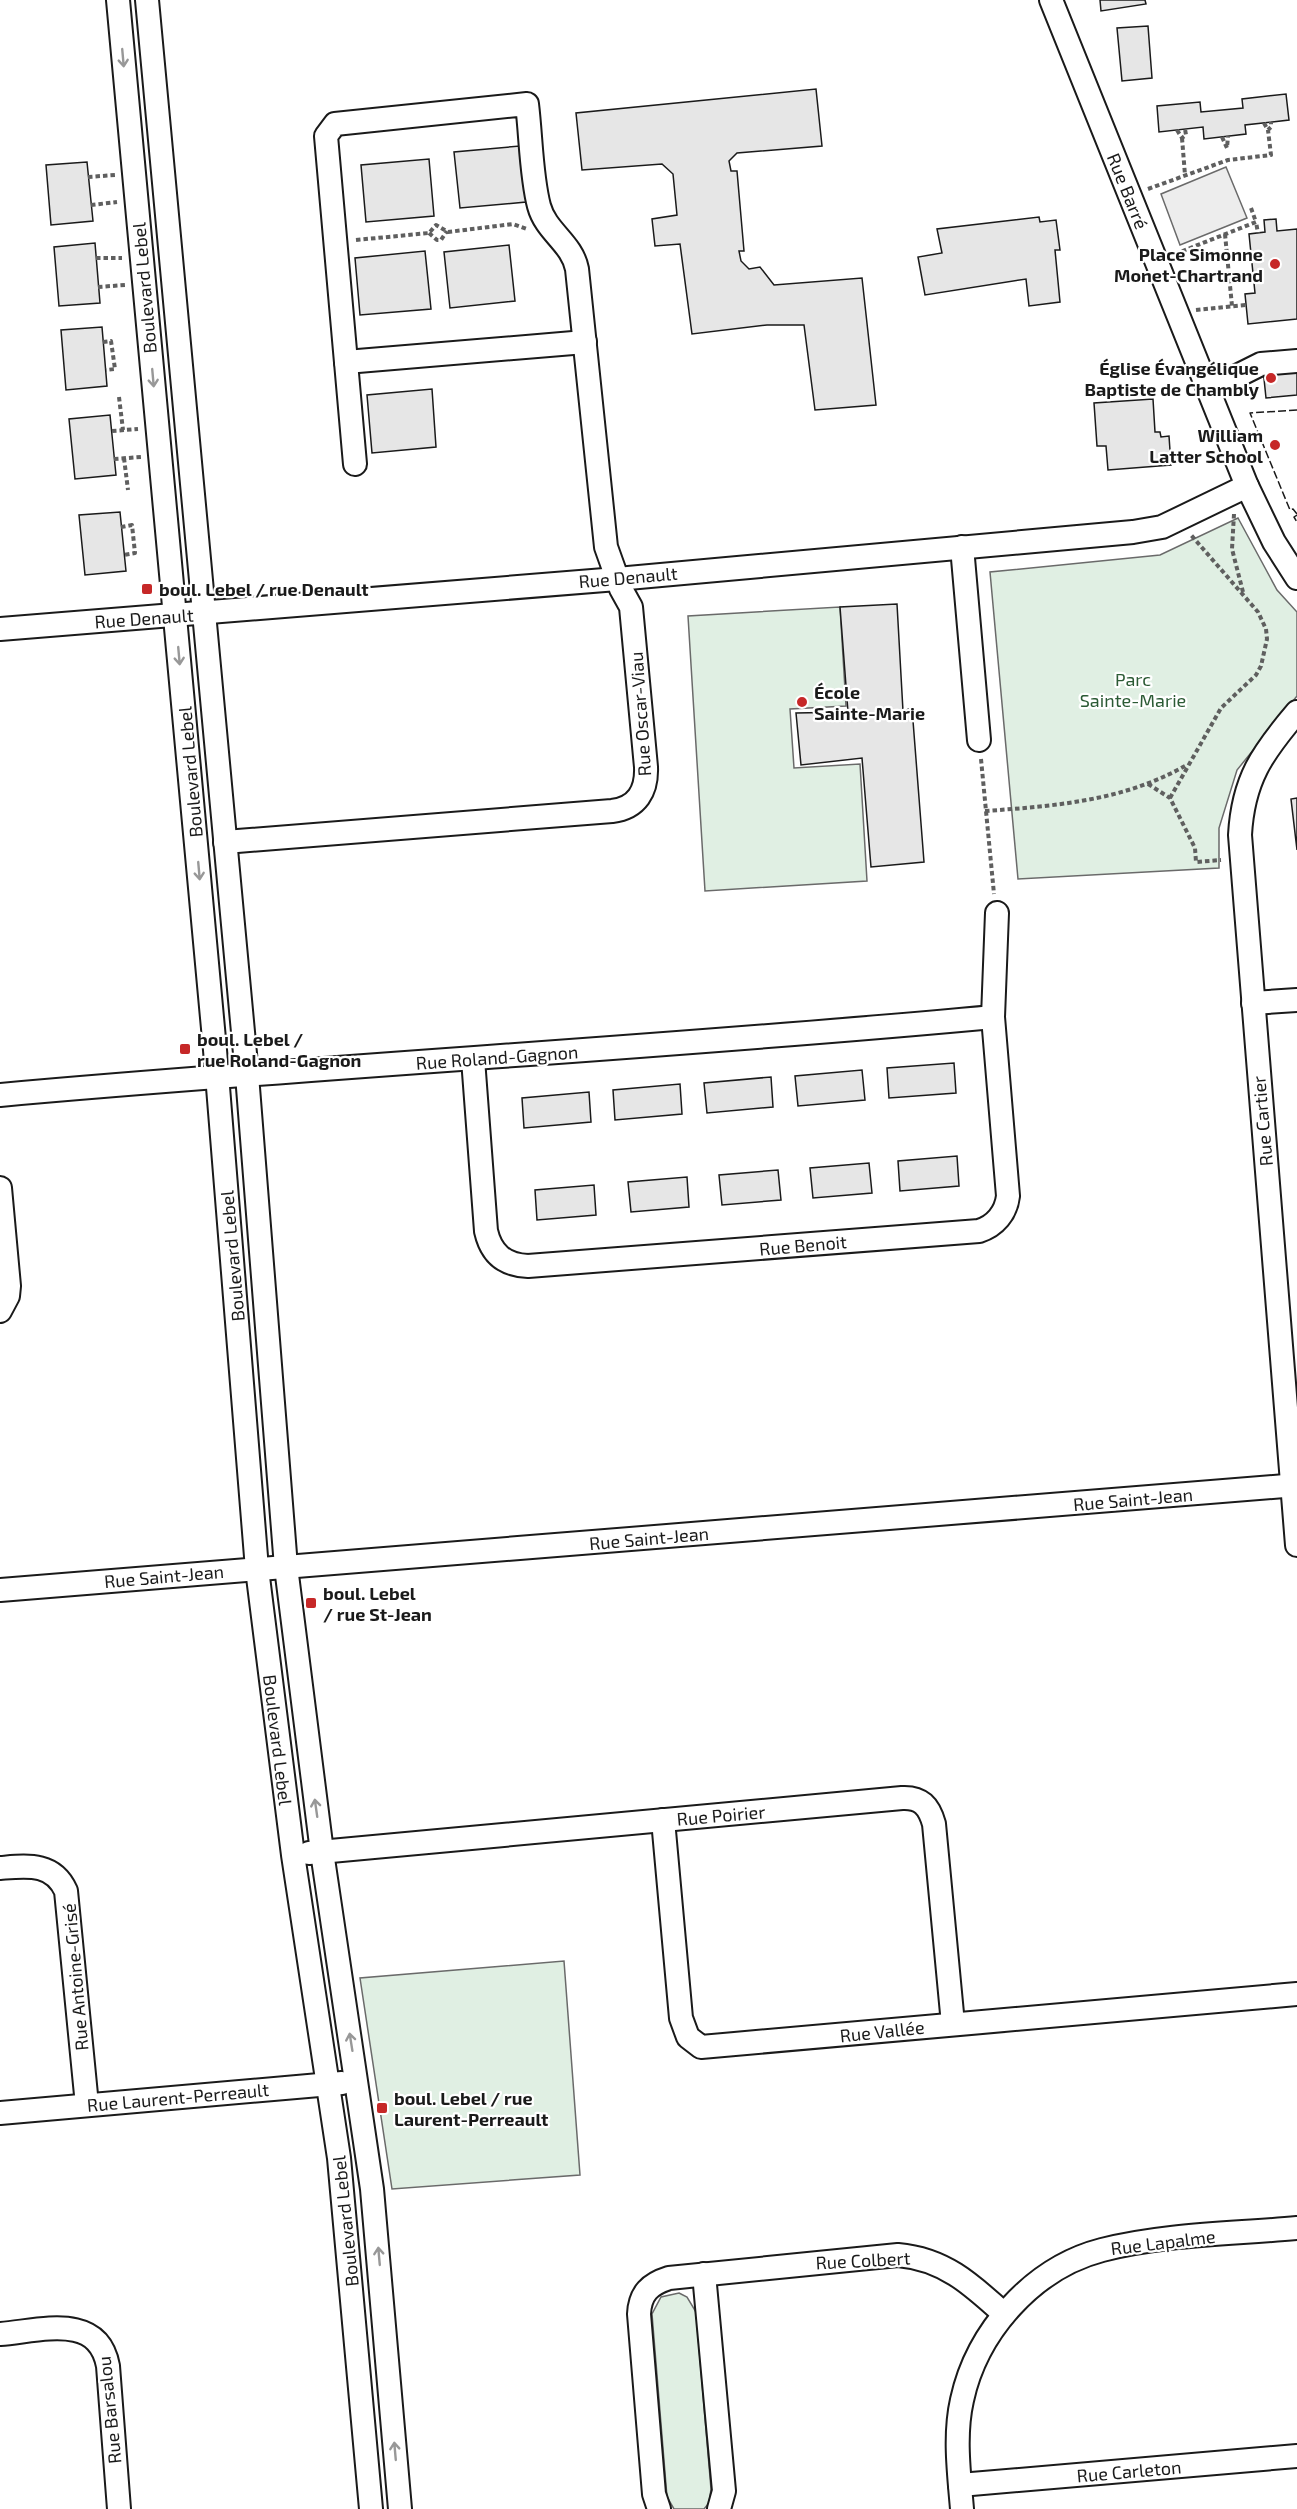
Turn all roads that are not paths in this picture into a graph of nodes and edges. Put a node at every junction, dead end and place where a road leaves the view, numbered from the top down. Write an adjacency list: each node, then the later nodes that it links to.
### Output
1 (118, 0): 14 (street, Boulevard Lebel, one-way to 14)
2 (147, 0): 13 (street, Boulevard Lebel)
3 (1051, 0): 7 (street, Rue Barré)
4 (585, 342): 6 (street); 6 (street, Rue Oscar-Viau); 12 (street, Rue Oscar-Viau)
5 (1297, 361): 7 (street)
6 (346, 362): 8 (street)
7 (1209, 390): 9 (street, Rue Barré)
8 (355, 464)
9 (1247, 486): 10 (street, Rue Denault); 11 (street, Rue Barré)
10 (962, 547): 12 (street, Rue Denault); 17 (street)
11 (1297, 578)
12 (617, 579): 13 (street, Rue Denault); 18 (street, Rue Oscar-Viau)
13 (204, 614): 14 (street, Rue Denault); 18 (street, Boulevard Lebel)
14 (175, 615): 15 (street, Rue Denault); 25 (street, Boulevard Lebel, one-way to 25)
15 (0, 629)
16 (1297, 712): 21 (street, Rue Cartier)
17 (979, 740)
18 (225, 842): 24 (street, Boulevard Lebel)
19 (997, 913): 22 (street, Rue Benoit)
20 (1297, 1000): 21 (street)
21 (1252, 1004): 29 (street, Rue Cartier)
22 (993, 1017): 23 (street, Rue Roland-Gagnon); 23 (street, Rue Benoit)
23 (473, 1059): 24 (street, Rue Roland-Gagnon)
24 (247, 1075): 25 (street, Rue Roland-Gagnon); 31 (street, Boulevard Lebel)
25 (217, 1076): 26 (street, Rue Roland-Gagnon); 32 (street, Boulevard Lebel)
26 (0, 1095)
27 (0, 1188): 28 (street)
28 (0, 1311)
29 (1295, 1485): 30 (street, Rue Cartier); 31 (street, Rue Saint-Jean)
30 (1297, 1545)
31 (286, 1568): 32 (street, Rue Saint-Jean); 35 (street, Boulevard Lebel, one-way to 31)
32 (257, 1569): 33 (street, Rue Saint-Jean); 36 (street, Boulevard Lebel)
33 (0, 1590)
34 (663, 1820): 35 (street, Rue Poirier); 39 (street, Rue Poirier); 39 (street, Rue Vallée)
35 (322, 1852): 36 (street, Rue Poirier); 40 (street, Boulevard Lebel, one-way to 35)
36 (293, 1855): 41 (street, Boulevard Lebel)
37 (0, 1868): 42 (street, Rue Antoine-Grisé)
38 (1297, 1994): 39 (street, Rue Vallée)
39 (952, 2024)
40 (357, 2082): 41 (street, Rue Laurent-Perreault); 52 (street, Boulevard Lebel, one-way to 40)
41 (328, 2085): 42 (street, Rue Laurent-Perreault); 51 (street, Boulevard Lebel)
42 (87, 2105): 43 (street, Rue Laurent-Perreault)
43 (0, 2113)
44 (1297, 2228): 46 (street, Rue Lapalme)
45 (704, 2274): 46 (street, Rue Colbert); 53 (street, Rue Colbert); 54 (street)
46 (1004, 2314): 49 (street, Rue Lapalme)
47 (0, 2334): 50 (street, Rue Barsalou)
48 (1297, 2456): 49 (street, Rue Carleton)
49 (960, 2485): 55 (street, Rue Lapalme)
50 (118, 2509)
51 (371, 2509)
52 (400, 2509)
53 (659, 2509)
54 (719, 2509)
55 (962, 2509)

